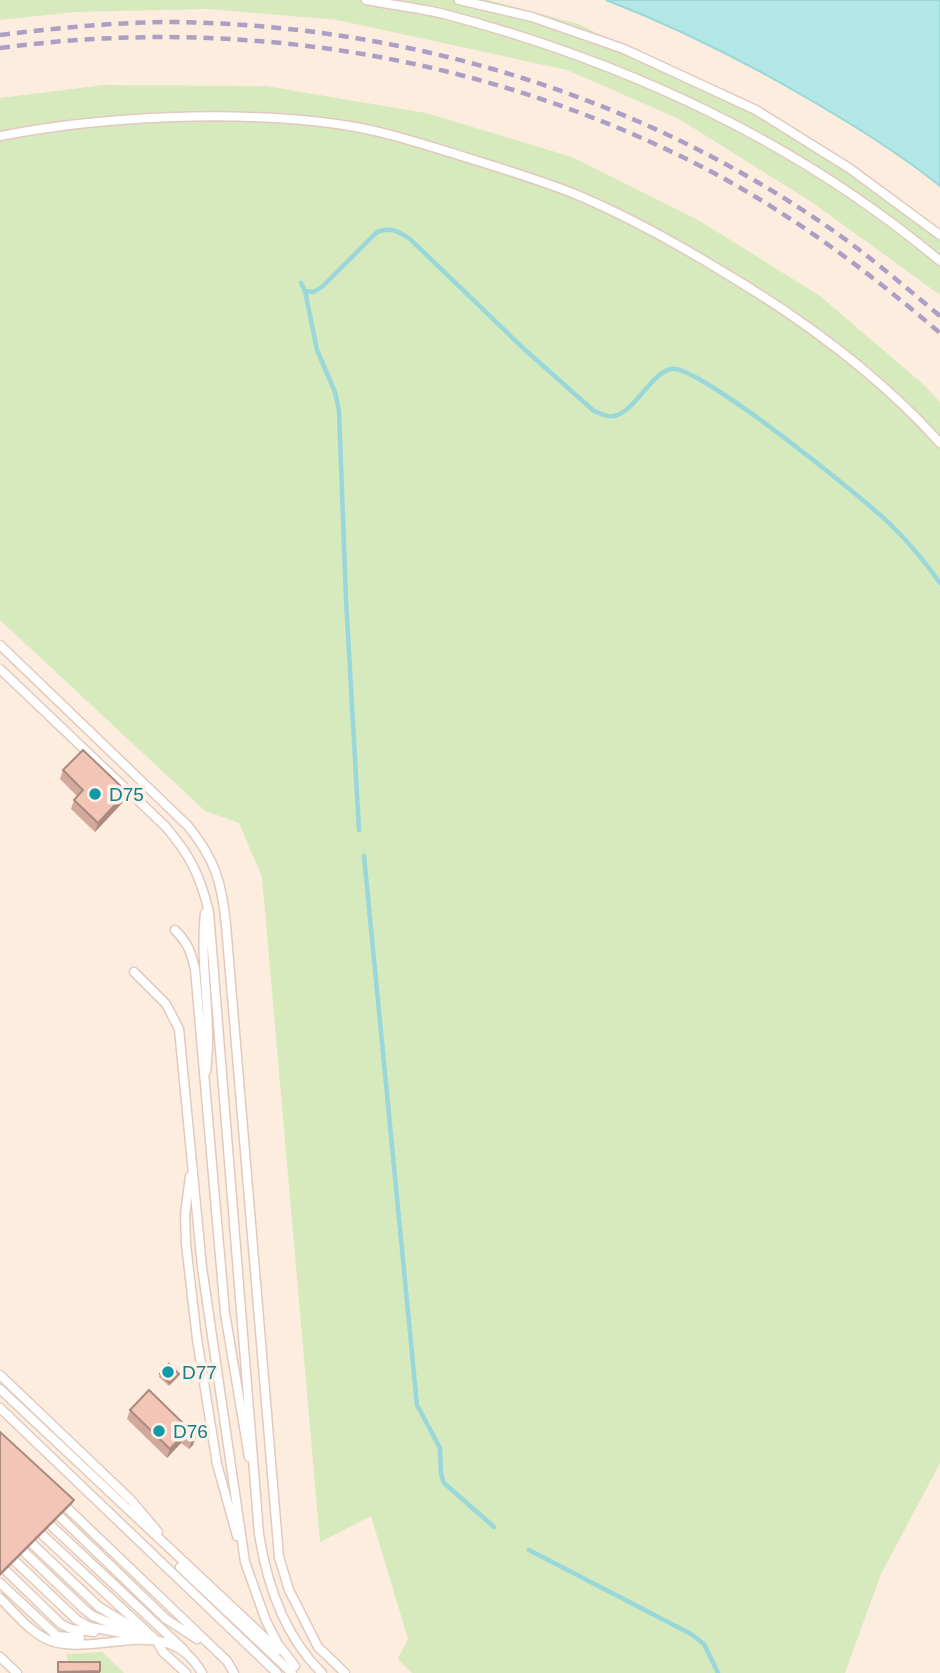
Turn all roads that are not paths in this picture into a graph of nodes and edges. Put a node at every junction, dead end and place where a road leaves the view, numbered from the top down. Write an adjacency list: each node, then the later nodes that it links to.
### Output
1 (366, 0): 5 (lane)
2 (459, 0): 4 (lane)
3 (0, 136): 6 (lane)
4 (940, 235)
5 (940, 261)
6 (940, 443)
7 (0, 645): 43 (lane)
8 (0, 669): 9 (lane)
9 (207, 902): 12 (lane); 18 (lane)
10 (175, 930): 12 (lane)
11 (134, 972): 13 (lane)
12 (204, 1087): 18 (lane)
13 (191, 1166): 26 (lane); 26 (lane)
14 (0, 1375): 25 (lane)
15 (0, 1390): 25 (lane); 35 (lane)
16 (0, 1408): 40 (lane)
17 (50, 1492): 32 (lane)
18 (257, 1501): 42 (lane)
19 (48, 1506): 30 (lane)
20 (39, 1514): 33 (lane)
21 (29, 1523): 31 (lane)
22 (20, 1531): 31 (lane)
23 (9, 1539): 31 (lane)
24 (0, 1547): 31 (lane)
25 (179, 1559): 35 (lane)
26 (245, 1562): 35 (lane)
27 (0, 1565): 31 (lane)
28 (0, 1583): 31 (lane)
29 (0, 1598): 31 (lane)
30 (166, 1619): 32 (lane); 33 (lane)
31 (156, 1640): 33 (lane); 37 (lane)
32 (211, 1648): 39 (lane)
33 (184, 1650): 38 (lane)
34 (0, 1657): 36 (lane)
35 (293, 1669): 41 (lane)
36 (17, 1673)
37 (186, 1673)
38 (202, 1673)
39 (234, 1673)
40 (277, 1673)
41 (303, 1673)
42 (322, 1673)
43 (345, 1673)

